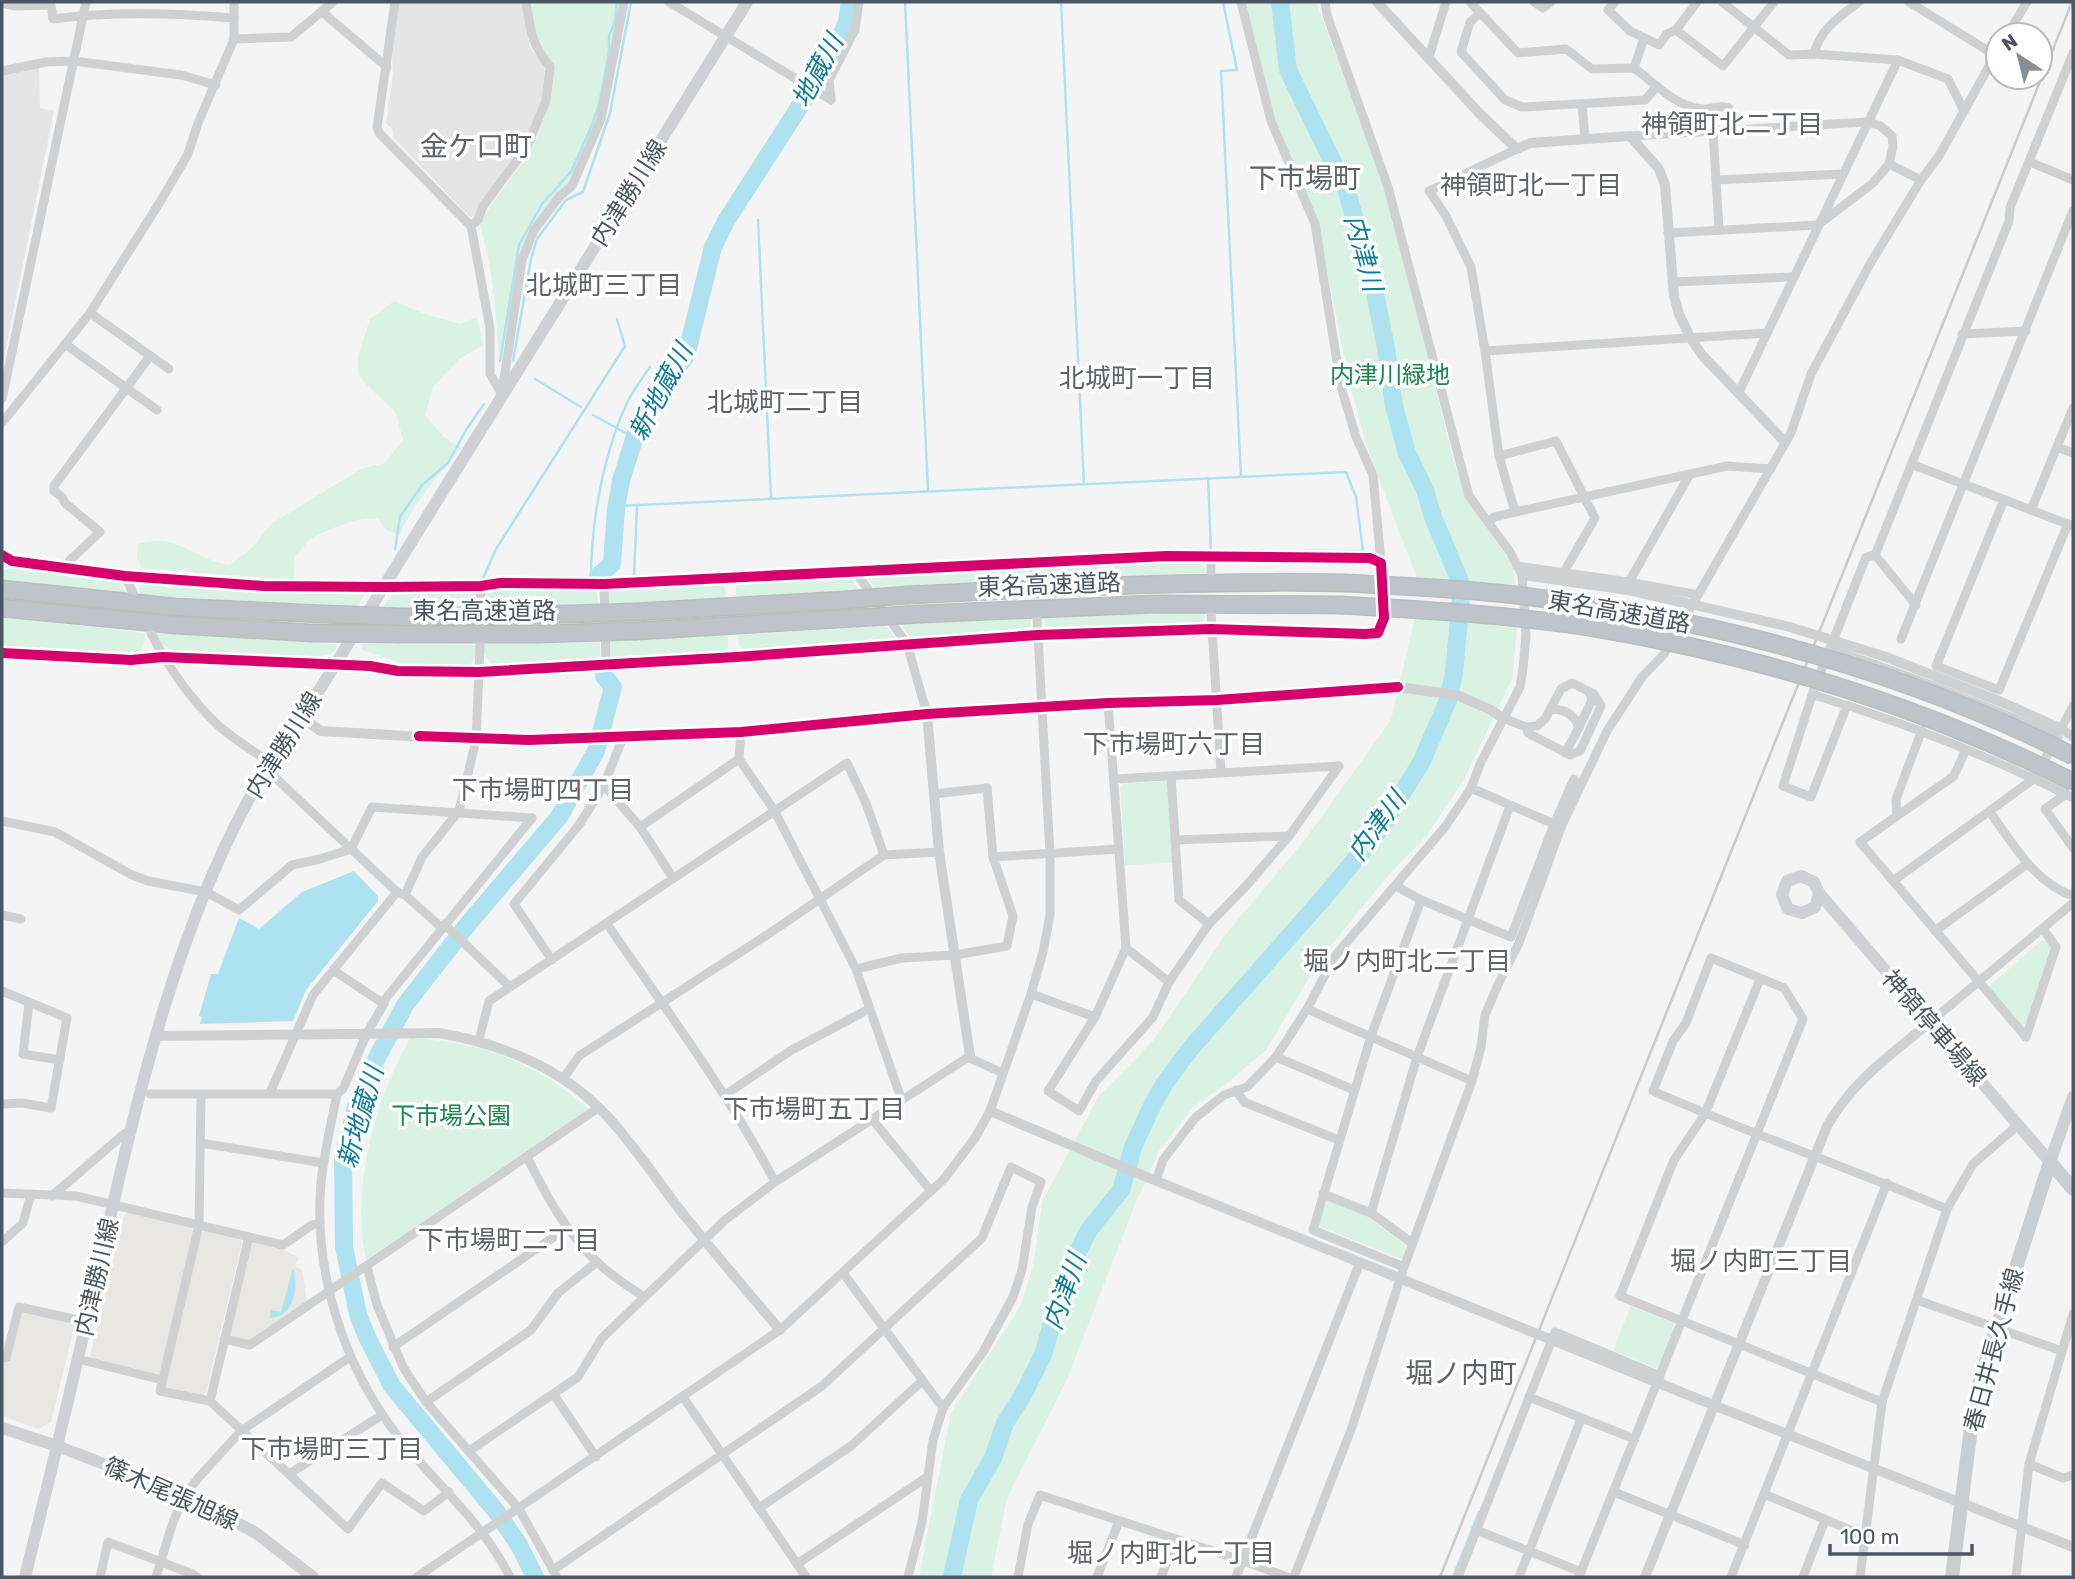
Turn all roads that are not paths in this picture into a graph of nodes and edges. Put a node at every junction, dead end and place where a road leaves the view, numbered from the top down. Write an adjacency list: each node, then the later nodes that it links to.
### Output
1 (86, 2): 27 (street)
2 (234, 2): 28 (street)
3 (332, 2): 25 (street)
4 (395, 2): 41 (street)
5 (526, 2): 63 (street)
6 (624, 2): 79 (street)
7 (669, 2): 32 (street)
8 (747, 2): 32 (main road, 内津勝川線)
9 (859, 2): 32 (street)
10 (1241, 2): 102 (street)
11 (1325, 2): 96 (street)
12 (1377, 2): 38 (street)
13 (1446, 2): 38 (street)
14 (1469, 2): 26 (street)
15 (1534, 2): 16 (street)
16 (1551, 2)
17 (1615, 2): 33 (street)
18 (1697, 2): 31 (street)
19 (1722, 2): 30 (street)
20 (1774, 2): 30 (street)
21 (1859, 2): 37 (street)
22 (1909, 2): 35 (street)
23 (2027, 2): 29 (street)
24 (2, 3): 27 (street)
25 (322, 12): 34 (street); 41 (street)
26 (1480, 13): 42 (street); 47 (street)
27 (83, 15): 28 (street); 40 (street)
28 (234, 18): 34 (street)
29 (2015, 21)
30 (1754, 28): 31 (street); 37 (street)
31 (1676, 30): 33 (street)
32 (726, 36): 79 (main road, 内津勝川線)
33 (1644, 38): 42 (street)
34 (234, 39): 45 (street)
35 (1984, 46)
36 (2073, 53): 55 (street)
37 (1814, 54): 39 (street)
38 (1429, 57): 54 (street)
39 (1898, 60): 48 (street); 49 (street)
40 (75, 61): 43 (street); 45 (street); 80 (street)
41 (387, 67): 63 (street)
42 (1634, 68): 46 (street)
43 (2, 71)
44 (1984, 75): 48 (street)
45 (216, 85): 68 (street)
46 (1657, 86): 47 (street); 50 (street)
47 (1582, 104): 53 (street)
48 (1964, 111): 59 (street)
49 (1867, 122): 50 (street); 56 (street); 57 (street)
50 (1732, 130): 51 (street)
51 (1713, 131): 52 (street); 58 (street)
52 (1630, 136): 53 (street); 65 (street)
53 (1585, 139): 54 (street)
54 (1517, 149): 74 (street)
55 (2030, 162): 60 (street); 71 (street)
56 (1889, 164): 59 (street); 62 (street)
57 (1842, 174): 58 (street); 62 (street)
58 (1716, 180): 64 (street)
59 (1921, 180): 84 (street)
60 (2073, 180)
61 (2073, 211): 69 (street)
62 (1818, 225): 64 (street); 66 (street)
63 (471, 226): 79 (street)
64 (1719, 229): 65 (street)
65 (1668, 233): 67 (street)
66 (1793, 277): 67 (street); 70 (street)
67 (1672, 282): 72 (street)
68 (90, 313): 73 (street); 75 (street)
69 (2026, 331): 71 (street); 91 (street)
70 (1767, 333): 72 (street); 78 (street)
71 (1962, 334): 88 (street)
72 (1690, 337): 74 (street); 78 (street)
73 (65, 344): 77 (street); 83 (street)
74 (1485, 351): 87 (street)
75 (150, 356): 76 (street); 77 (street)
76 (169, 369)
77 (127, 389): 82 (street); 103 (street)
78 (1739, 392): 84 (street)
79 (502, 394): 113 (main road, 内津勝川線)
80 (2, 399)
81 (2073, 408): 85 (street)
82 (156, 410)
83 (2, 423)
84 (1785, 442): 89 (street)
85 (2057, 447): 86 (street); 94 (street)
86 (2073, 453)
87 (1499, 456): 92 (street); 95 (street)
88 (1911, 464): 91 (street); 99 (street)
89 (1771, 469): 90 (street); 116 (street)
90 (1690, 474): 92 (street); 110 (street)
91 (1964, 485): 93 (street); 117 (street)
92 (1585, 497): 95 (street); 107 (street)
93 (2004, 500): 94 (street); 97 (street)
94 (2031, 510): 97 (street)
95 (1515, 512): 96 (street)
96 (1489, 523): 105 (street)
97 (2071, 525)
98 (2, 555): 103 (street)
99 (1875, 555): 117 (street); 128 (street)
100 (1211, 556): 101 (street); 102 (street); 106 (street)
101 (1034, 563): 104 (street); 109 (street)
102 (1381, 563): 122 (street)
103 (68, 568): 108 (street)
104 (855, 571): 111 (street); 126 (street)
105 (1520, 571): 107 (street); 145 (street); 150 (street, bridge)
106 (1211, 572)
107 (1564, 572): 110 (street)
108 (125, 576): 113 (street); 115 (street)
109 (1035, 580)
110 (1629, 582): 116 (street)
111 (604, 584): 112 (street); 132 (street)
112 (481, 586): 113 (street); 118 (street)
113 (384, 587): 131 (main road, 内津勝川線)
114 (2, 589): 156 (highway, 東名高速道路, bridge)
115 (133, 593)
116 (1698, 595): 233 (street)
117 (1916, 605): 125 (street)
118 (480, 606)
119 (2, 608): 166 (highway, 東名高速道路, bridge)
120 (1211, 612): 122 (street)
121 (1037, 618): 124 (street)
122 (1212, 629): 124 (street); 137 (street)
123 (152, 633): 130 (street)
124 (1038, 635): 126 (street); 141 (street)
125 (1901, 639)
126 (907, 644): 132 (street); 143 (street)
127 (480, 646): 134 (street)
128 (1830, 649): 133 (street); 136 (street)
129 (2, 653): 130 (street)
130 (163, 657): 131 (street); 158 (street)
131 (335, 664): 134 (street); 144 (main road, 内津勝川線)
132 (606, 664): 134 (street)
133 (1875, 664): 139 (street); 150 (street)
134 (480, 672): 153 (street)
135 (1588, 691): 142 (street); 147 (street); 155 (street)
136 (1814, 695): 139 (street); 139 (street)
137 (1217, 700): 138 (street); 145 (street); 159 (street)
138 (1108, 703): 141 (street); 161 (street)
139 (1852, 706): 148 (street)
140 (2073, 706): 150 (street)
141 (1041, 707): 143 (street); 182 (street)
142 (1550, 710): 146 (street); 147 (street)
143 (926, 714): 149 (street); 167 (street)
144 (302, 718): 153 (street); 158 (main road, 内津勝川線)
145 (1503, 718): 146 (street); 165 (street)
146 (1525, 727): 155 (street)
147 (1579, 728): 155 (street)
148 (1922, 730): 154 (street); 172 (street)
149 (741, 732): 151 (street); 157 (street)
150 (2060, 733): 152 (street); 163 (street)
151 (620, 737): 153 (street); 164 (street)
152 (2073, 737)
153 (476, 740): 170 (street)
154 (1966, 749): 163 (street); 172 (street)
155 (1565, 753)
156 (2073, 756)
157 (739, 759): 169 (street); 175 (street)
158 (268, 766): 179 (street); 189 (main road, 内津勝川線)
159 (1221, 772): 160 (street); 176 (street)
160 (1171, 776): 161 (street); 177 (street)
161 (1115, 779): 180 (street)
162 (1574, 779): 174 (street)
163 (2035, 779): 166 (street); 171 (street)
164 (604, 785): 175 (street); 206 (street)
165 (1471, 788): 168 (street); 188 (street)
166 (2071, 792): 178 (street)
167 (934, 793): 181 (street); 184 (street)
168 (1510, 806): 174 (street); 198 (street)
169 (774, 810): 183 (street); 186 (street); 193 (street)
170 (459, 811): 179 (street); 191 (street); 201 (street)
171 (1990, 811): 185 (street); 187 (street)
172 (1897, 816): 187 (street)
173 (2, 821): 189 (street)
174 (1554, 824): 198 (street)
175 (640, 827): 186 (street)
176 (1289, 836): 177 (street); 200 (street)
177 (1175, 840): 200 (street)
178 (2073, 848)
179 (351, 849): 189 (street); 191 (street)
180 (1119, 849): 182 (street); 204 (street)
181 (939, 852): 183 (street); 205 (street)
182 (1051, 854): 184 (street); 214 (street)
183 (884, 855): 193 (street)
184 (993, 857): 205 (street)
185 (2026, 864): 192 (street); 203 (street)
186 (673, 878): 199 (street)
187 (1893, 881): 203 (street)
188 (1395, 886): 194 (street); 219 (street)
189 (206, 892): 224 (main road, 内津勝川線)
190 (1819, 893): 221 (main road, 神領停車場線)
191 (401, 894): 201 (street); 208 (street)
192 (2073, 896)
193 (820, 900): 207 (street); 215 (street)
194 (1420, 900): 198 (street); 225 (street)
195 (2073, 902): 202 (street)
196 (2, 915): 197 (street)
197 (21, 919)
198 (1468, 919): 229 (street)
199 (607, 924): 206 (street); 215 (street)
200 (1209, 924): 210 (street)
201 (442, 926): 212 (street); 217 (street)
202 (2043, 929): 211 (street); 211 (street)
203 (1935, 931): 211 (street)
204 (1126, 948): 210 (street); 220 (street)
205 (955, 955): 207 (street); 227 (street)
206 (552, 960): 212 (street)
207 (856, 969): 218 (street)
208 (333, 970): 217 (street); 223 (street)
209 (1759, 979): 246 (street); 246 (street); 250 (street)
210 (1169, 982): 220 (street)
211 (1979, 983): 221 (street)
212 (510, 988): 226 (street)
213 (2, 991): 216 (street)
214 (1031, 994): 220 (street); 231 (street)
215 (661, 1002): 232 (street); 239 (street)
216 (29, 1003): 230 (street); 230 (street)
217 (382, 1003): 222 (street)
218 (869, 1009): 239 (street); 241 (street)
219 (1307, 1009): 225 (street); 228 (street)
220 (1095, 1017)
221 (1929, 1023): 248 (main road, 神領停車場線); 254 (street)
222 (369, 1033): 223 (street); 226 (street); 238 (street)
223 (296, 1035): 224 (street); 236 (street)
224 (156, 1036): 249 (main road, 内津勝川線)
225 (1371, 1036): 229 (street); 235 (street)
226 (479, 1040): 232 (street)
227 (970, 1057): 231 (street); 241 (street)
228 (1276, 1057): 234 (street); 235 (street)
229 (1417, 1057): 233 (street); 268 (street)
230 (60, 1060): 243 (street)
231 (1003, 1073): 245 (street)
232 (563, 1079): 244 (street)
233 (1472, 1081): 275 (street)
234 (1236, 1090): 251 (street); 257 (street)
235 (1354, 1090): 251 (street)
236 (270, 1093): 238 (street); 240 (street)
237 (150, 1094): 240 (street)
238 (337, 1094): 256 (street)
239 (725, 1095): 258 (street)
240 (201, 1096): 252 (street)
241 (901, 1098): 247 (street)
242 (2073, 1098): 255 (main road)
243 (2, 1104)
244 (598, 1108): 253 (street); 273 (street)
245 (990, 1111): 257 (street); 261 (street)
246 (1705, 1114): 250 (street); 285 (street)
247 (871, 1118): 258 (street); 261 (street)
248 (2018, 1125): 255 (main road, 神領停車場線); 267 (street)
249 (132, 1131): 265 (street); 266 (main road, 内津勝川線)
250 (1758, 1134): 254 (street); 285 (street)
251 (1339, 1140): 264 (street)
252 (201, 1143): 256 (street); 270 (street)
253 (527, 1157): 271 (street); 279 (street)
254 (1814, 1157): 259 (street); 291 (street)
255 (2050, 1162): 260 (main road); 287 (main road, 春日井長久手線)
256 (323, 1163): 269 (street)
257 (1153, 1180): 277 (street)
258 (775, 1182): 273 (street)
259 (1887, 1183): 267 (street); 297 (street)
260 (2073, 1189)
261 (931, 1191): 280 (street)
262 (2, 1193): 263 (street)
263 (31, 1194): 265 (street); 274 (street)
264 (1323, 1194): 268 (street); 278 (street)
265 (52, 1196): 266 (street)
266 (113, 1203): 270 (street); 286 (main road, 内津勝川線)
267 (1947, 1209): 283 (street)
268 (1371, 1213): 275 (street)
269 (320, 1223): 272 (street); 281 (street)
270 (199, 1225): 272 (street); 299 (street)
271 (567, 1228): 276 (street); 292 (street)
272 (249, 1237): 290 (street)
273 (704, 1241): 282 (street); 289 (street)
274 (2, 1242)
275 (1412, 1242): 278 (street)
276 (597, 1262): 282 (street); 305 (street)
277 (1360, 1262): 307 (street, bridge); 343 (street)
278 (1404, 1266): 362 (street)
279 (365, 1268): 281 (street); 292 (street)
280 (844, 1273): 288 (street); 289 (street)
281 (332, 1290): 290 (street); 295 (street)
282 (644, 1297): 301 (street)
283 (1917, 1300): 287 (street); 306 (street)
284 (2073, 1314): 293 (street)
285 (1682, 1321): 291 (street); 298 (street)
286 (87, 1322): 294 (street); 315 (main road, 内津勝川線)
287 (1997, 1327): 293 (street); 328 (main road, 春日井長久手線)
288 (884, 1329): 300 (street); 308 (street); 317 (street)
289 (780, 1330): 302 (street)
290 (225, 1339): 304 (street)
291 (1738, 1344): 297 (street); 307 (street)
292 (393, 1347): 305 (street)
293 (2062, 1350): 319 (street)
294 (2, 1357)
295 (351, 1357): 309 (street); 312 (street)
296 (86, 1361): 299 (street)
297 (1813, 1373): 306 (street); 313 (street)
298 (1660, 1376): 303 (street); 314 (street)
299 (162, 1380): 304 (street)
300 (922, 1381): 308 (street); 329 (street)
301 (554, 1395): 316 (street); 318 (street)
302 (683, 1397): 317 (street); 318 (street)
303 (1529, 1397): 310 (street); 336 (street)
304 (210, 1401): 312 (street)
305 (426, 1402): 316 (street)
306 (1882, 1402): 320 (street)
307 (1713, 1404): 313 (street); 331 (street)
308 (943, 1408): 323 (street)
309 (382, 1415): 321 (street); 324 (street)
310 (1581, 1419): 314 (street); 341 (street)
311 (2, 1428): 315 (main road, 篠木尾張旭線)
312 (241, 1431): 321 (street); 327 (street)
313 (1789, 1434): 320 (street); 326 (street)
314 (1635, 1440): 325 (street)
315 (57, 1446): 327 (main road, 篠木尾張旭線); 348 (main road, 内津勝川線)
316 (469, 1451): 330 (street)
317 (721, 1454): 329 (street); 345 (street)
318 (596, 1457): 330 (street)
319 (2029, 1464): 322 (street); 334 (street)
320 (1875, 1469): 328 (street); 337 (street)
321 (289, 1474): 324 (street)
322 (2073, 1475)
323 (927, 1477): 344 (street); 346 (street)
324 (449, 1492): 335 (street)
325 (1614, 1492): 331 (street); 347 (street)
326 (1765, 1494): 332 (street); 339 (street)
327 (185, 1495): 342 (street); 352 (main road, 篠木尾張旭線)
328 (1961, 1503): 334 (street); 369 (main road, 春日井長久手線)
329 (759, 1508): 344 (street)
330 (516, 1511): 335 (street); 345 (street)
331 (1671, 1515): 339 (street); 365 (street)
332 (1825, 1520): 337 (street); 367 (street)
333 (1119, 1521): 338 (street); 357 (street); 358 (street)
334 (2022, 1527): 340 (street); 370 (street)
335 (486, 1530): 353 (street); 354 (street)
336 (1476, 1530): 341 (street); 363 (street)
337 (1865, 1536): 368 (street)
338 (1176, 1539): 343 (street); 359 (street)
339 (1745, 1545): 366 (street)
340 (2073, 1547)
341 (1530, 1551): 347 (street); 364 (street)
342 (159, 1560): 349 (street); 350 (street); 351 (street)
343 (1244, 1561): 360 (street); 361 (street)
344 (797, 1564): 355 (street)
345 (555, 1573)
346 (909, 1573): 356 (street)
347 (1580, 1575)
348 (25, 1577)
349 (100, 1577)
350 (156, 1577)
351 (197, 1577)
352 (313, 1577)
353 (417, 1577)
354 (510, 1577)
355 (806, 1577)
356 (898, 1577)
357 (1018, 1577)
358 (1097, 1577)
359 (1161, 1577)
360 (1236, 1577)
361 (1287, 1577)
362 (1294, 1577)
363 (1458, 1577)
364 (1519, 1577)
365 (1645, 1577)
366 (1731, 1577)
367 (1803, 1577)
368 (1860, 1577)
369 (1952, 1577)
370 (2016, 1577)

